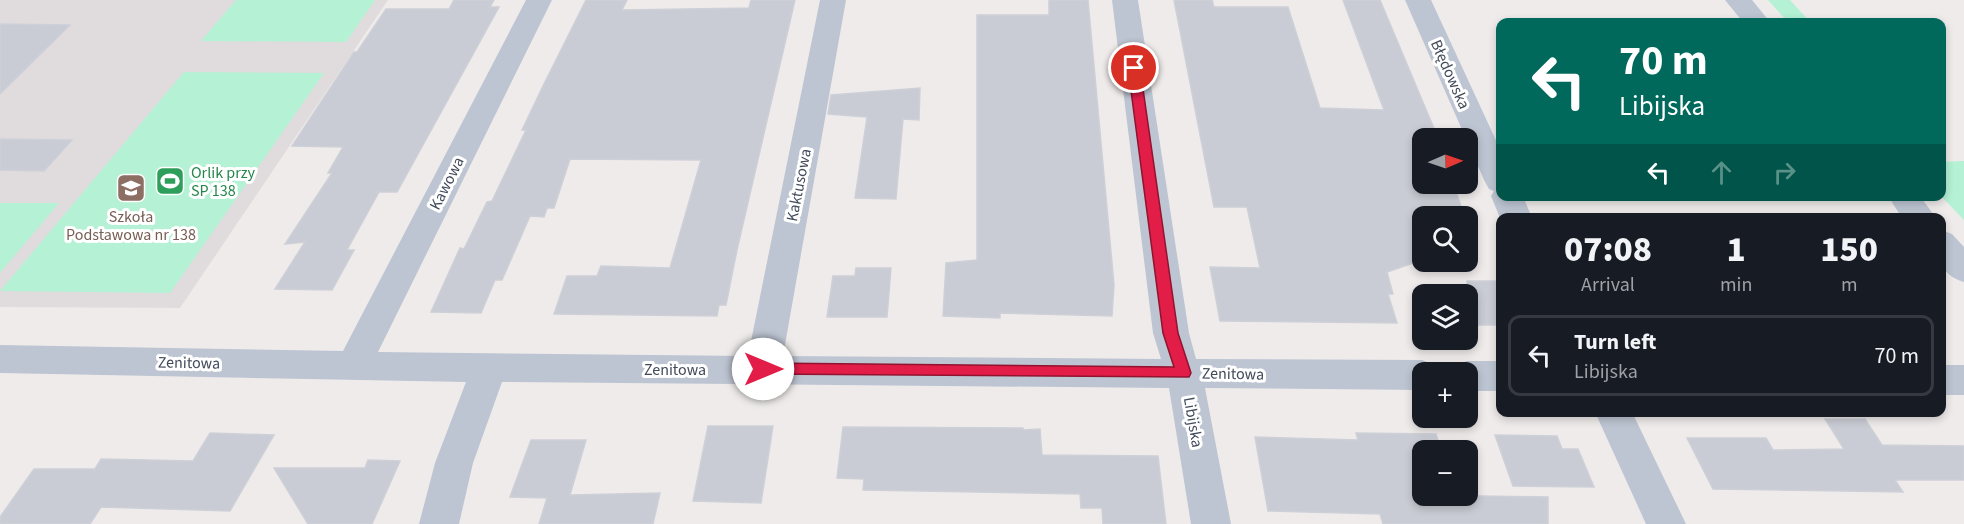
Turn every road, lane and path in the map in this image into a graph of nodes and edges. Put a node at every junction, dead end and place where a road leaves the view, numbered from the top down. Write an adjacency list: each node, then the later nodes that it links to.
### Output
1 (539, 0): 13 (street, Kawowa)
2 (833, 0): 15 (street, Kaktusowa)
3 (1125, 0): 16 (street, Libijska)
4 (1418, 0): 7 (street, Błędowska)
5 (1738, 0): 6 (street)
6 (1754, 18)
7 (1496, 173)
8 (1907, 201): 9 (street)
9 (1916, 213)
10 (1946, 248): 11 (street)
11 (1964, 270)
12 (0, 359): 13 (street, Zenitowa)
13 (353, 366): 14 (street, Zenitowa)
14 (489, 368): 15 (street, Zenitowa); 23 (street)
15 (763, 369): 16 (street, Zenitowa)
16 (1183, 373): 17 (street, Zenitowa); 24 (street, Libijska)
17 (1412, 375)
18 (1478, 376): 19 (street)
19 (1496, 376)
20 (1946, 380): 21 (street)
21 (1964, 380)
22 (1615, 417): 25 (street)
23 (439, 524)
24 (1211, 524)
25 (1666, 524)

